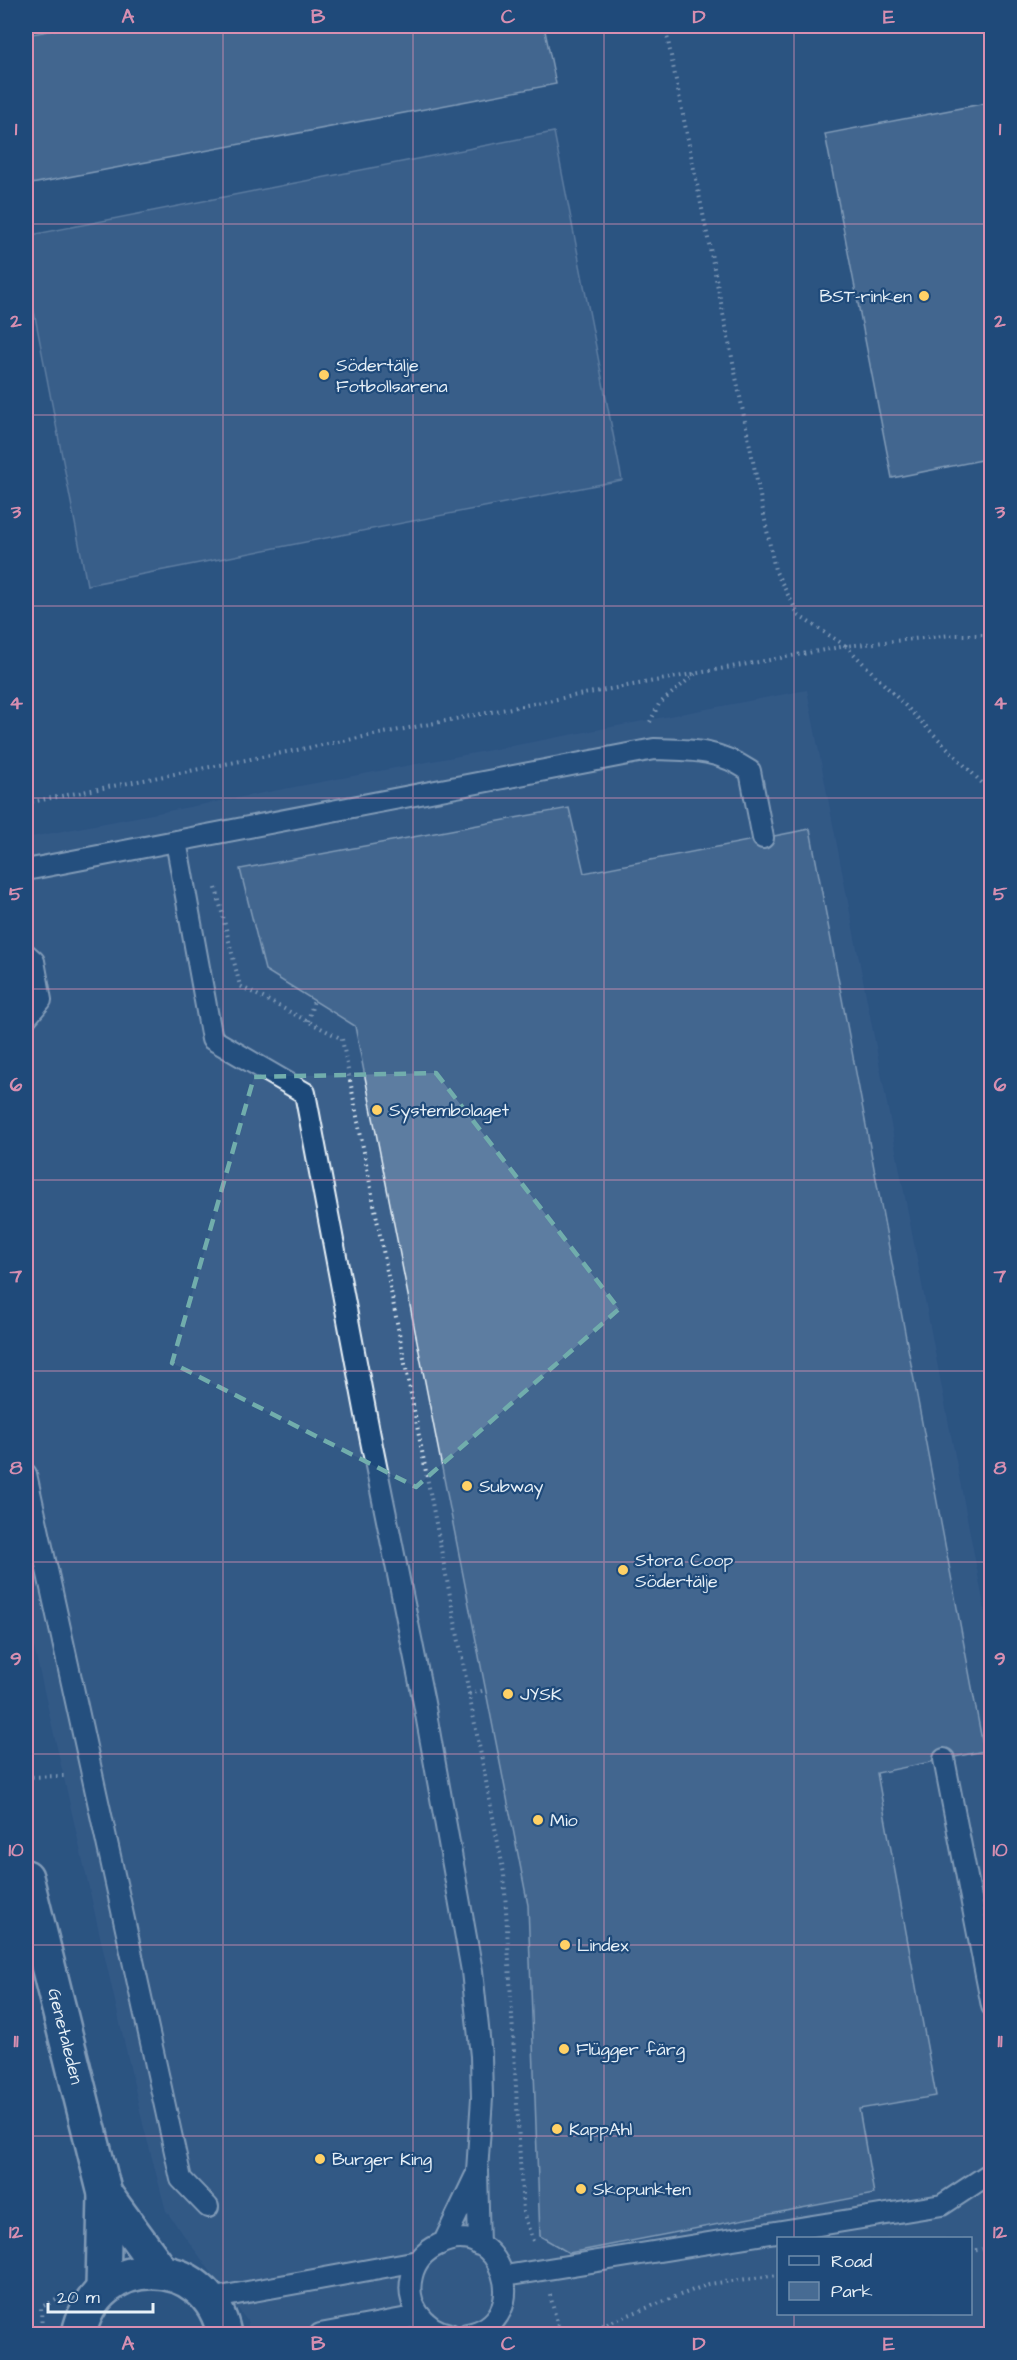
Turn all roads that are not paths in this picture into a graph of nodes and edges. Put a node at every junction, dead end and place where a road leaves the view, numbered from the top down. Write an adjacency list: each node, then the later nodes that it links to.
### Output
1 (763, 838): 2 (lane)
2 (176, 841): 3 (lane); 10 (lane)
3 (26, 870)
4 (26, 954): 5 (lane)
5 (26, 1018)
6 (26, 1474): 13 (lane)
7 (944, 1759): 9 (lane)
8 (26, 1877): 12 (main road, Genetaleden)
9 (992, 2006)
10 (477, 2171): 14 (lane); 15 (lane)
11 (992, 2172): 18 (lane)
12 (105, 2194): 17 (main road, Genetaleden); 19 (main road, Genetaleden)
13 (208, 2207)
14 (444, 2242): 15 (lane); 16 (lane)
15 (478, 2244): 18 (lane)
16 (418, 2261): 20 (lane); 21 (lane)
17 (162, 2272): 19 (main road); 20 (main road)
18 (504, 2276): 22 (lane)
19 (103, 2289): 23 (main road)
20 (209, 2299): 24 (main road)
21 (419, 2316): 25 (lane); 26 (lane)
22 (499, 2326): 27 (lane)
23 (79, 2334)
24 (225, 2334)
25 (320, 2334)
26 (450, 2334)
27 (467, 2334)

